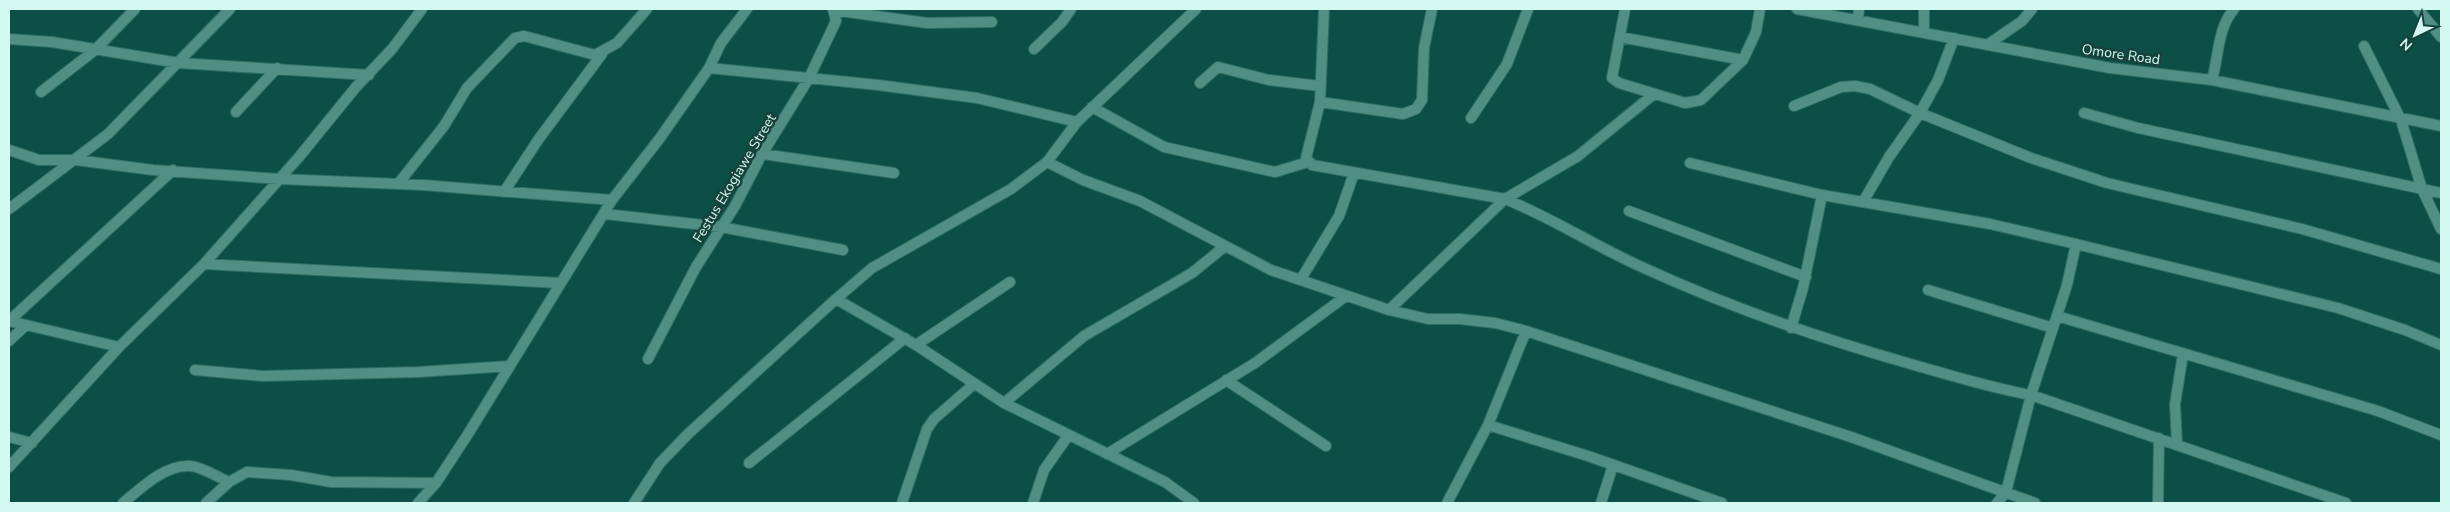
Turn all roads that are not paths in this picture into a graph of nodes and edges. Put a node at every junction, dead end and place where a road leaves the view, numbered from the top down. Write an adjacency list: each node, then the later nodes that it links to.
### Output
1 (135, 9): 30 (street)
2 (230, 9): 33 (street)
3 (422, 9): 36 (street)
4 (647, 9): 31 (street)
5 (747, 9): 35 (street)
6 (833, 9): 21 (street); 37 (street, Festus Ekogiawe Street)
7 (1071, 9): 29 (street)
8 (1196, 9): 45 (street)
9 (1324, 9): 40 (street)
10 (1432, 9): 43 (street)
11 (1528, 9): 49 (street)
12 (1625, 9): 23 (street)
13 (1760, 9): 32 (street)
14 (1797, 9): 20 (street, Omore Road)
15 (1858, 9): 20 (street)
16 (1924, 9): 22 (street)
17 (2032, 9): 27 (street)
18 (2234, 9): 38 (street)
19 (2418, 9): 24 (street)
20 (1858, 20): 22 (street, Omore Road)
21 (992, 22)
22 (1924, 32): 25 (street, Omore Road)
23 (1620, 37): 32 (street); 42 (street)
24 (2441, 37)
25 (1954, 38): 27 (street, Omore Road); 47 (street)
26 (9, 39): 30 (street)
27 (1987, 45): 38 (street, Omore Road)
28 (2364, 46): 50 (street)
29 (1034, 49)
30 (95, 50): 33 (street); 41 (street)
31 (602, 54): 63 (street); 65 (street)
32 (1742, 60): 42 (street)
33 (179, 63): 34 (street); 55 (street)
34 (277, 68): 36 (street); 46 (street)
35 (709, 68): 37 (street); 69 (street)
36 (369, 75): 62 (street)
37 (809, 78): 51 (street); 54 (street, Festus Ekogiawe Street)
38 (2212, 80): 50 (street, Omore Road)
39 (1200, 83): 40 (street)
40 (1320, 86): 43 (street)
41 (41, 92)
42 (1654, 94): 68 (street)
43 (1320, 102): 57 (street)
44 (1794, 106): 47 (street)
45 (1092, 107): 51 (street); 57 (street)
46 (236, 112)
47 (1920, 113): 70 (street); 80 (street)
48 (2084, 113): 64 (street)
49 (1470, 118)
50 (2401, 120): 52 (street, Omore Road); 64 (street)
51 (1077, 122): 56 (street)
52 (2441, 126)
53 (9, 150): 55 (street)
54 (762, 154): 60 (street); 74 (street, Festus Ekogiawe Street)
55 (76, 160): 59 (street); 71 (street)
56 (1047, 162): 77 (street); 87 (street)
57 (1308, 162): 61 (street)
58 (1690, 162): 67 (street)
59 (173, 170): 62 (street); 90 (street)
60 (894, 173)
61 (1354, 173): 68 (street); 82 (street)
62 (280, 179): 63 (street); 79 (street)
63 (398, 184): 65 (street)
64 (2422, 189): 66 (street); 75 (street)
65 (504, 192): 69 (street)
66 (2441, 193)
67 (1822, 195): 70 (street); 81 (street)
68 (1505, 199): 88 (street); 92 (street)
69 (612, 200): 73 (street)
70 (1863, 202): 76 (street)
71 (9, 209)
72 (1629, 211): 81 (street)
73 (605, 214): 74 (street); 84 (street)
74 (721, 227): 78 (street); 101 (street, Festus Ekogiawe Street)
75 (2441, 229)
76 (2076, 244): 89 (street); 98 (street)
77 (1224, 247): 82 (street); 107 (street)
78 (843, 250)
79 (204, 264): 84 (street); 99 (street)
80 (2441, 268)
81 (1806, 277): 92 (street)
82 (1301, 279): 86 (street)
83 (1010, 282): 97 (street)
84 (560, 283): 102 (street)
85 (1928, 290): 93 (street)
86 (1346, 296): 88 (street); 104 (street)
87 (836, 299): 95 (street); 126 (street)
88 (1389, 310): 94 (street)
89 (2057, 316): 93 (street); 100 (street)
90 (9, 321): 91 (street)
91 (26, 325): 96 (street); 99 (street)
92 (1791, 328): 106 (street)
93 (2053, 328): 106 (street)
94 (1526, 331): 108 (street); 122 (street)
95 (904, 338): 97 (street); 117 (street)
96 (9, 341)
97 (916, 345): 105 (street)
98 (2441, 345)
99 (119, 347): 113 (street)
100 (2183, 354): 110 (street); 114 (street)
101 (648, 359)
102 (510, 366): 103 (street); 121 (street)
103 (195, 370)
104 (1226, 380): 115 (street); 116 (street)
105 (974, 384): 107 (street); 127 (street)
106 (2031, 395): 112 (street); 122 (street)
107 (1004, 404): 109 (street)
108 (1488, 425): 118 (street); 130 (street)
109 (1068, 436): 116 (street); 128 (street)
110 (2441, 436)
111 (9, 437): 113 (street)
112 (2159, 438): 114 (street); 135 (street)
113 (32, 444): 119 (street)
114 (2177, 444): 136 (street)
115 (1326, 446)
116 (1107, 454): 129 (street)
117 (749, 463)
118 (1614, 465): 131 (street); 132 (street)
119 (9, 467)
120 (229, 482): 121 (street); 123 (street); 124 (street)
121 (436, 483): 125 (street)
122 (2006, 492): 133 (street); 134 (street)
123 (123, 503)
124 (206, 503)
125 (418, 503)
126 (634, 503)
127 (902, 503)
128 (1033, 503)
129 (1194, 503)
130 (1447, 503)
131 (1600, 503)
132 (1722, 503)
133 (1997, 503)
134 (2035, 503)
135 (2158, 503)
136 (2346, 503)

